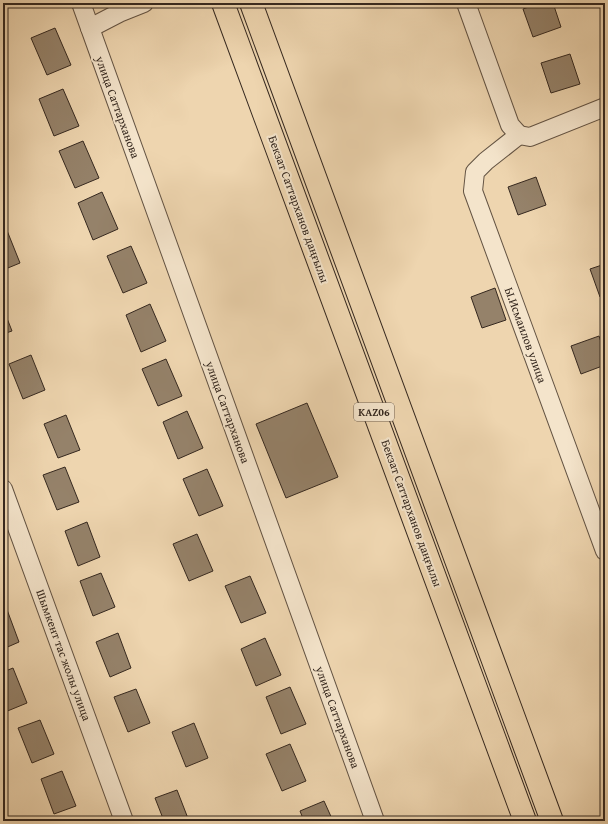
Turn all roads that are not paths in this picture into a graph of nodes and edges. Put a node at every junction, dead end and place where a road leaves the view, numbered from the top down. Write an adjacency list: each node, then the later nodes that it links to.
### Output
1 (81, 3): 6 (street, улица Саттарханова)
2 (144, 3): 6 (street)
3 (223, 3): 12 (main road, Бекзат Саттарханов даңғылы / KАZ06)
4 (251, 3): 11 (main road, Бекзат Саттарханов даңғылы / KАZ06)
5 (466, 3): 8 (street)
6 (90, 28): 14 (street, улица Саттарханова)
7 (605, 107): 8 (street)
8 (519, 135): 10 (street, Ы.Исмаилов улица)
9 (3, 489): 13 (street, Шымкент тас жолы улица)
10 (605, 551)
11 (539, 785): 12 (main road); 16 (main road, Бекзат Саттарханов даңғылы / KАZ06)
12 (515, 795): 15 (main road, Бекзат Саттарханов даңғылы / KАZ06)
13 (124, 821)
14 (375, 821)
15 (525, 821)
16 (552, 821)

